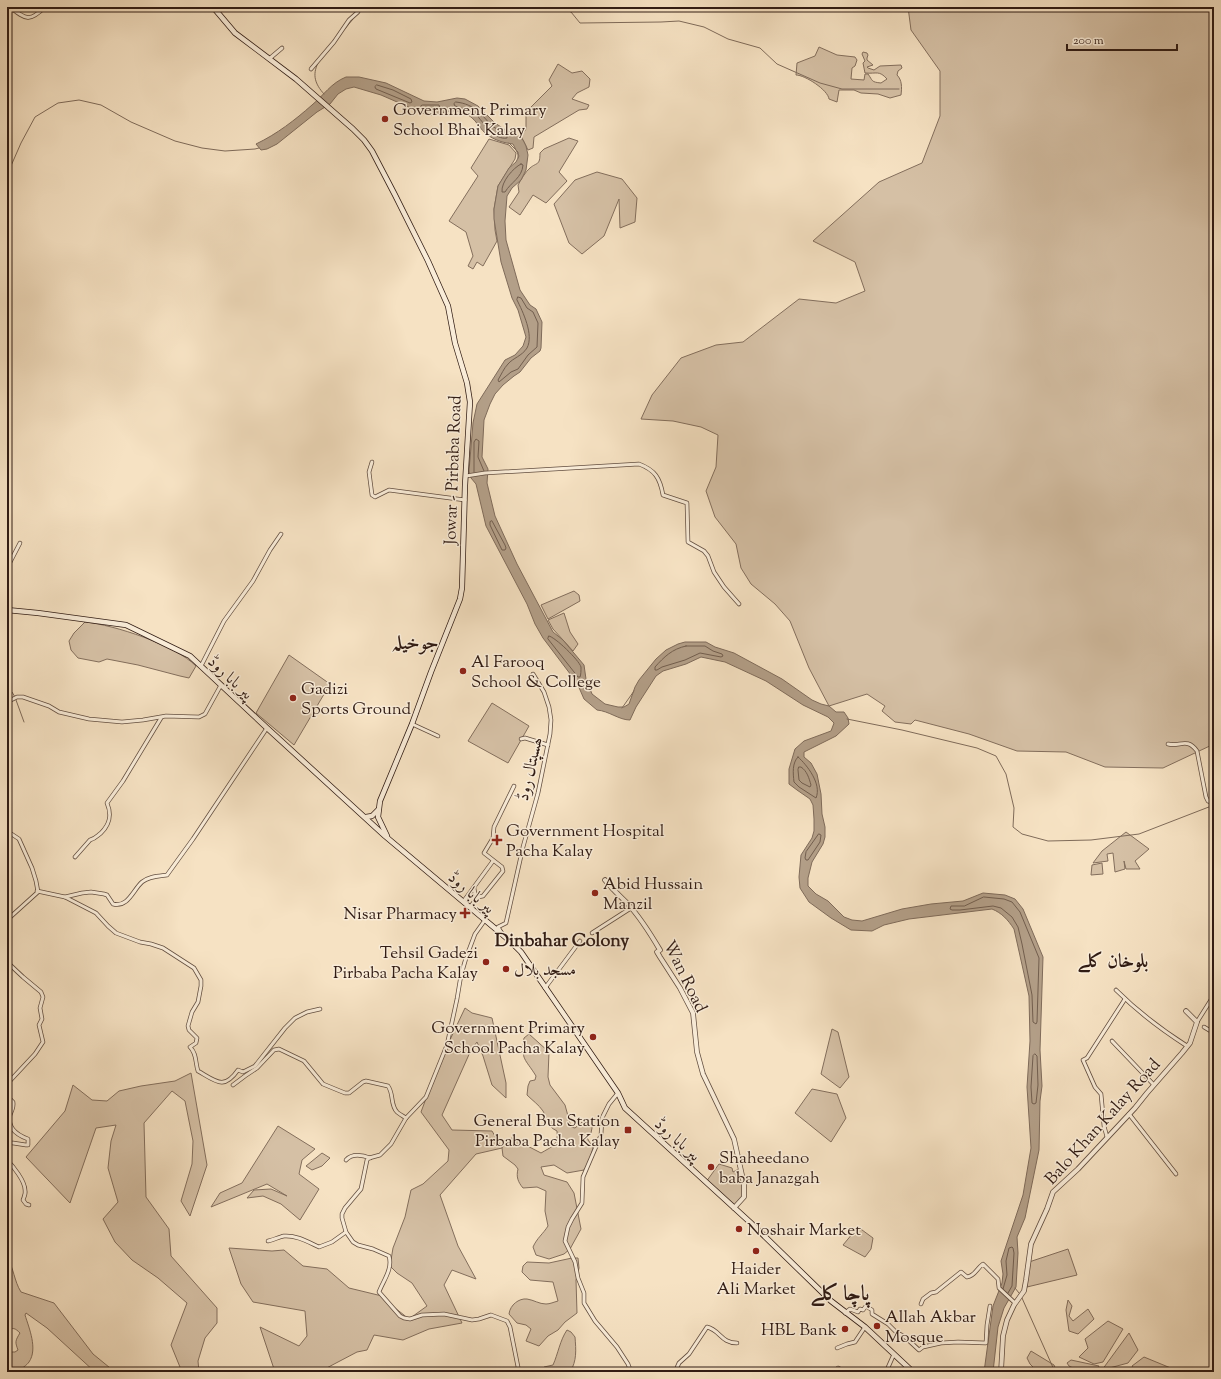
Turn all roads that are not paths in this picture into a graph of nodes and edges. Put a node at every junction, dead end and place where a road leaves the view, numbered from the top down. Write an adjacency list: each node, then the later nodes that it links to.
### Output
1 (10, 7): 2 (street)
2 (45, 7)
3 (213, 7): 6 (main road, Jowar - Pirbaba Road)
4 (358, 12): 7 (street)
5 (282, 48): 6 (street)
6 (269, 59): 9 (main road, Jowar - Pirbaba Road)
7 (311, 69)
8 (372, 462): 10 (street)
9 (466, 476): 10 (main road, Jowar - Pirbaba Road); 14 (street)
10 (465, 500): 21 (main road, Jowar - Pirbaba Road)
11 (281, 534): 16 (street)
12 (20, 543): 13 (street)
13 (7, 568)
14 (739, 604)
15 (7, 610): 16 (main road, پیر بابا روڈ)
16 (201, 666): 18 (main road, پیر بابا روڈ)
17 (533, 674): 25 (street, ھسپتال روڈ)
18 (221, 685): 20 (street); 22 (main road, پیر بابا روڈ)
19 (9, 700): 20 (street)
20 (161, 718): 33 (street)
21 (412, 724): 23 (street); 29 (main road, Jowar - Pirbaba Road)
22 (267, 728): 30 (main road, پیر بابا روڈ); 38 (street)
23 (438, 736)
24 (521, 739): 25 (street)
25 (548, 744): 46 (street, ھسپتال روڈ)
26 (1168, 744): 28 (street)
27 (514, 786): 34 (street)
28 (1214, 803)
29 (378, 810): 30 (main road); 32 (main road)
30 (366, 818): 32 (main road, پیر بابا روڈ)
31 (7, 831): 37 (street)
32 (389, 839): 40 (main road, پیر بابا روڈ)
33 (75, 857)
34 (494, 861): 36 (street); 39 (street)
35 (605, 880): 42 (street, Wan Road)
36 (474, 888): 39 (street); 40 (street)
37 (37, 891): 38 (street); 43 (street)
38 (65, 897): 53 (street)
39 (478, 897): 41 (street)
40 (463, 902): 41 (main road, پیر بابا روڈ)
41 (470, 907): 44 (main road, پیر بابا روڈ)
42 (631, 908): 45 (street); 74 (street, Wan Road)
43 (7, 920)
44 (485, 920): 46 (main road, پیر بابا روڈ); 66 (street)
45 (592, 933)
46 (503, 935): 49 (main road, پیر بابا روڈ)
47 (580, 941): 49 (street)
48 (7, 962): 60 (street)
49 (545, 988): 63 (main road, پیر بابا روڈ)
50 (1116, 990): 52 (street)
51 (1214, 995): 55 (street)
52 (1125, 998): 59 (street); 67 (street)
53 (320, 1009)
54 (1186, 1011): 55 (street)
55 (1197, 1022): 59 (street, Balo Khan Kalay Road)
56 (1204, 1027): 57 (street)
57 (1214, 1033)
58 (1112, 1042): 62 (street)
59 (1187, 1046): 62 (street, Balo Khan Kalay Road)
60 (7, 1084)
61 (233, 1085): 66 (street)
62 (1154, 1085): 65 (street, Balo Khan Kalay Road)
63 (618, 1093): 74 (main road, پیر بابا روڈ); 86 (street)
64 (7, 1096): 68 (street)
65 (1129, 1114): 67 (street, Balo Khan Kalay Road); 72 (street)
66 (406, 1118): 69 (street)
67 (1107, 1137): 77 (street, Balo Khan Kalay Road)
68 (7, 1143)
69 (370, 1158): 71 (street); 75 (street)
70 (7, 1160): 73 (street)
71 (346, 1160)
72 (1176, 1174)
73 (29, 1205)
74 (734, 1208): 80 (main road, پیر بابا روڈ)
75 (346, 1232): 76 (street); 85 (street)
76 (268, 1241)
77 (1015, 1303): 78 (street); 92 (street, Balo Khan Kalay Road)
78 (921, 1304)
79 (990, 1306): 80 (street)
80 (845, 1312): 81 (main road, پیر بابا روڈ)
81 (865, 1327): 83 (street); 84 (main road, پیر بابا روڈ)
82 (737, 1344): 87 (street)
83 (837, 1348)
84 (894, 1354): 90 (street); 91 (main road, پیر بابا روڈ)
85 (518, 1372)
86 (631, 1372)
87 (675, 1372)
88 (837, 1372): 89 (street)
89 (846, 1372)
90 (886, 1372)
91 (913, 1372)
92 (1001, 1372)

